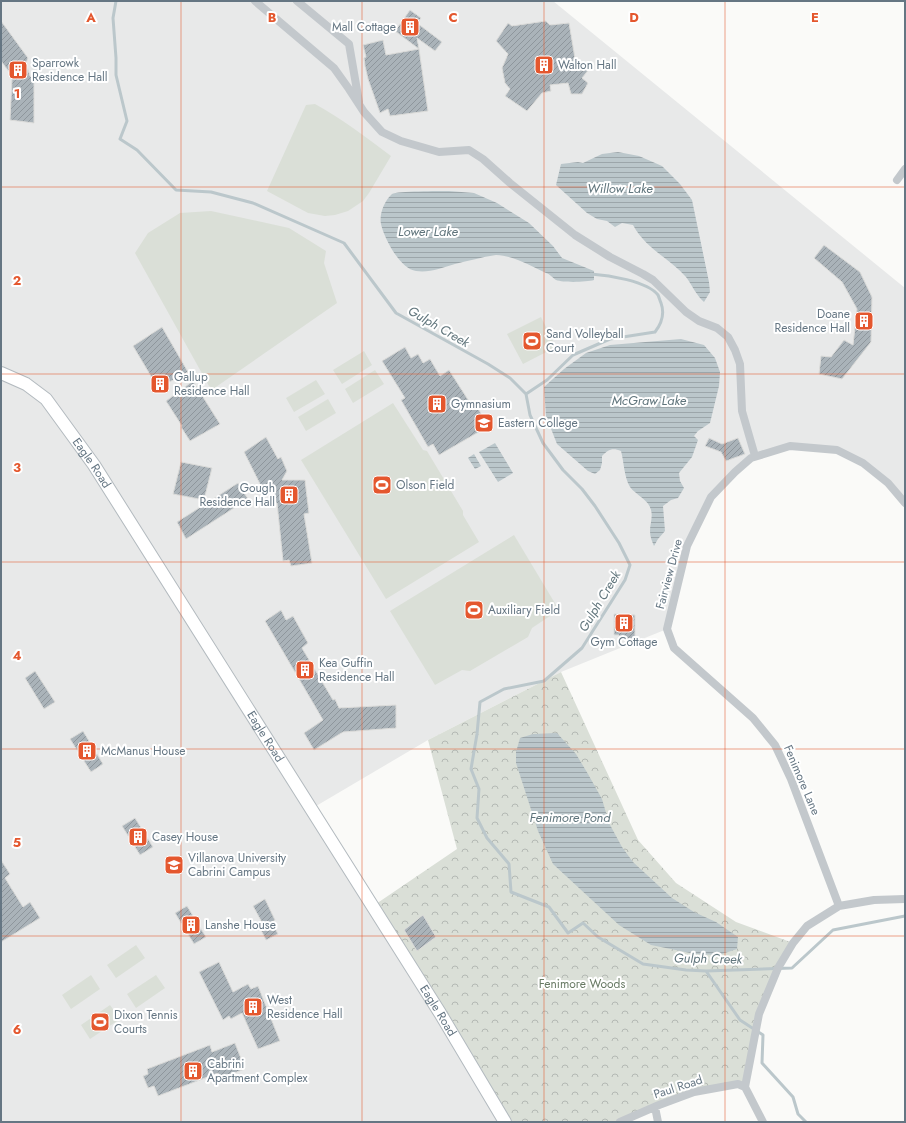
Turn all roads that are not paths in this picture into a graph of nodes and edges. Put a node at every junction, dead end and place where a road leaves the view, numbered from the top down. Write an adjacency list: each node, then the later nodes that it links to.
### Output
1 (255, 1): 3 (street)
2 (297, 1): 3 (street)
3 (359, 105): 7 (street)
4 (905, 169): 5 (street)
5 (897, 180)
6 (1, 374): 14 (street, Eagle Road)
7 (755, 456): 8 (street, Fairview Drive); 9 (street, Fairview Drive)
8 (905, 503)
9 (667, 629): 11 (street, Fenimore Lane)
10 (905, 899): 11 (street)
11 (839, 906): 12 (street)
12 (745, 1087): 13 (street, Paul Road); 17 (street)
13 (655, 1107): 15 (street, Paul Road); 16 (street)
14 (506, 1122)
15 (620, 1122)
16 (658, 1122)
17 (763, 1122)

